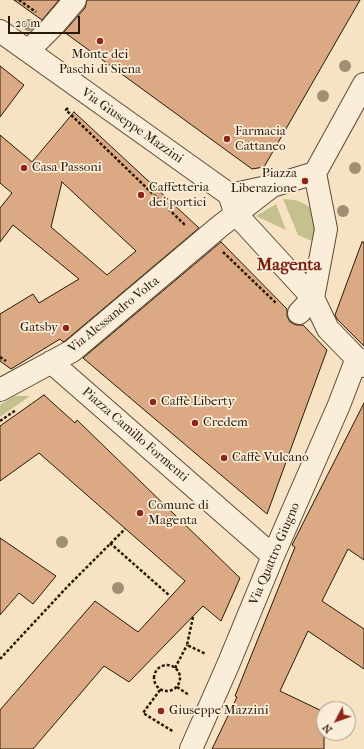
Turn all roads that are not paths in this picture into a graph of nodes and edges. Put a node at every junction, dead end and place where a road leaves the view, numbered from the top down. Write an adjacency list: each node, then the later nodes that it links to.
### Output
1 (75, 0): 3 (street)
2 (0, 31): 3 (street, Via Giuseppe Mazzini)
3 (28, 52): 6 (street, Via Giuseppe Mazzini)
4 (364, 84): 5 (street)
5 (315, 173): 6 (street); 7 (street)
6 (228, 212): 7 (street); 8 (street, Via Alessandro Volta)
7 (298, 307): 9 (street)
8 (51, 362): 10 (street, Via Alessandro Volta); 11 (street, Piazza Camillo Formenti)
9 (360, 362): 11 (street, Via Quattro Giugno)
10 (1, 383)
11 (273, 556): 12 (street, Via Quattro Giugno)
12 (192, 746)

